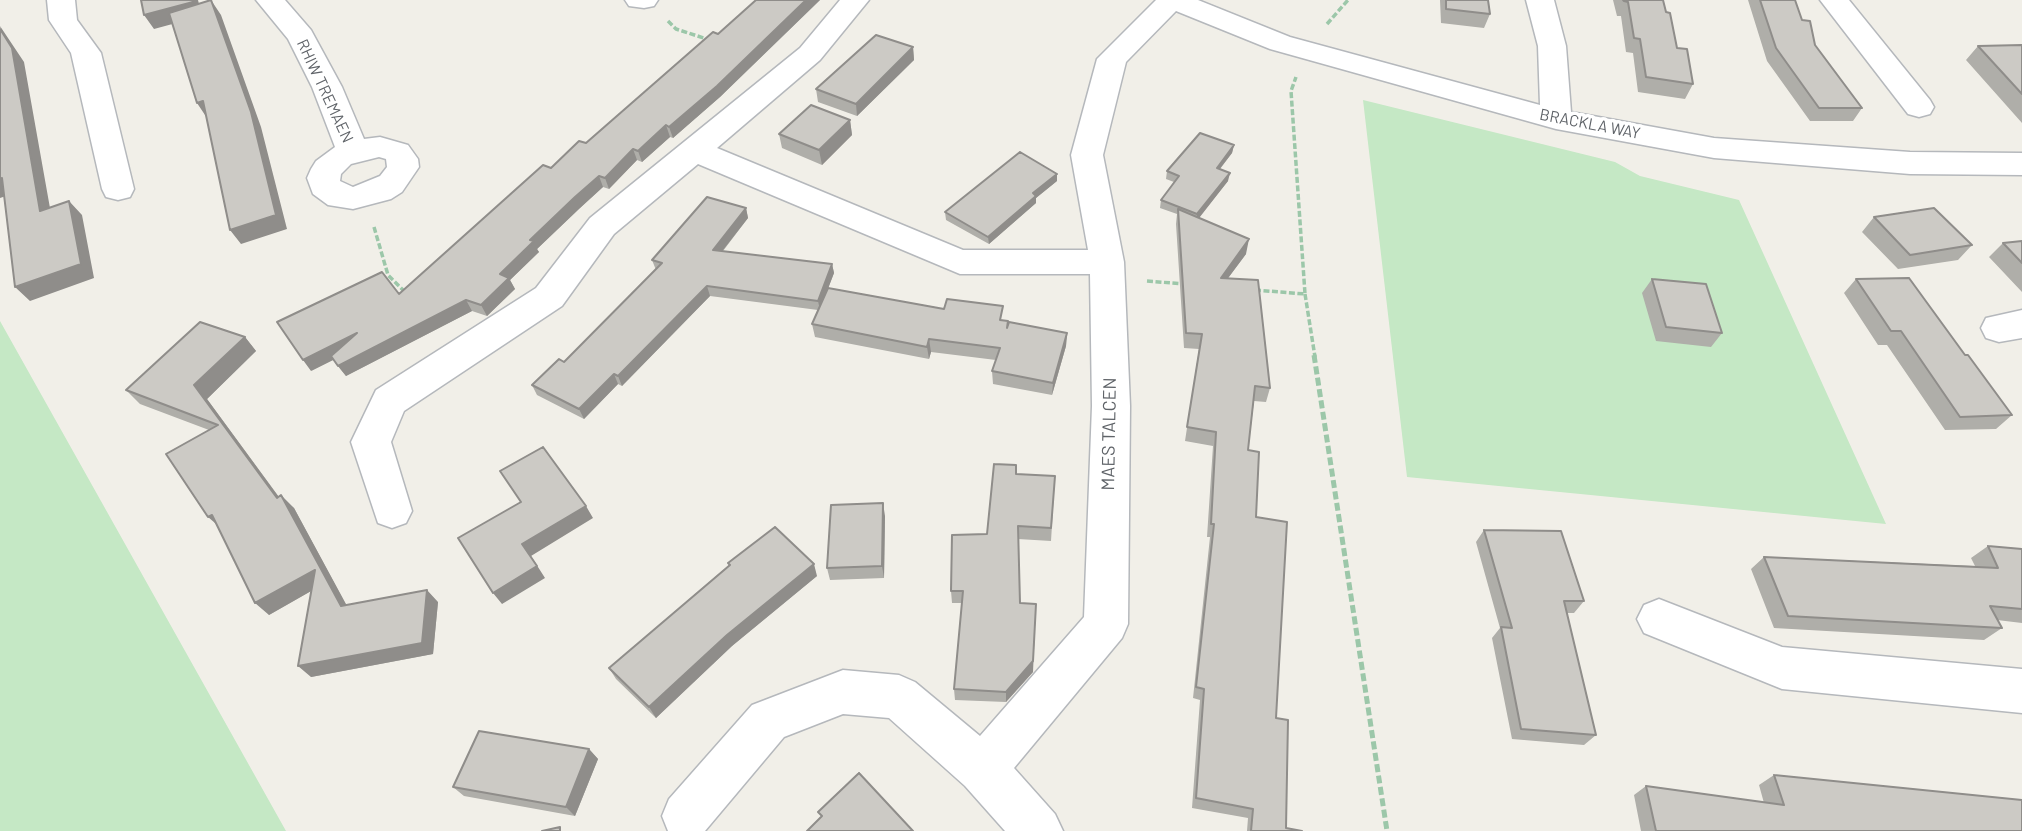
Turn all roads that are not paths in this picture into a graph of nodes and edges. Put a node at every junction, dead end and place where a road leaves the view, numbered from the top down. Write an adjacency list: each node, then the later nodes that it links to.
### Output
1 (61, 0): 14 (street)
2 (270, 0): 12 (street, RHIW TREMAEN)
3 (639, 0): 4 (street)
4 (644, 0)
5 (855, 0): 11 (street)
6 (1172, 0): 10 (street, BRACKLA WAY); 15 (street, MAES TALCEN)
7 (1539, 0): 10 (street)
8 (1833, 0): 9 (street)
9 (1919, 107)
10 (1556, 119): 13 (street, BRACKLA WAY)
11 (694, 150): 15 (street); 16 (street)
12 (353, 151): 12 (street, RHIW TREMAEN)
13 (2022, 164)
14 (118, 189)
15 (1108, 270): 19 (street, MAES TALCEN)
16 (392, 511)
17 (1660, 620): 18 (street)
18 (2022, 691)
19 (982, 769): 20 (street); 21 (street)
20 (685, 816)
21 (1038, 831)

